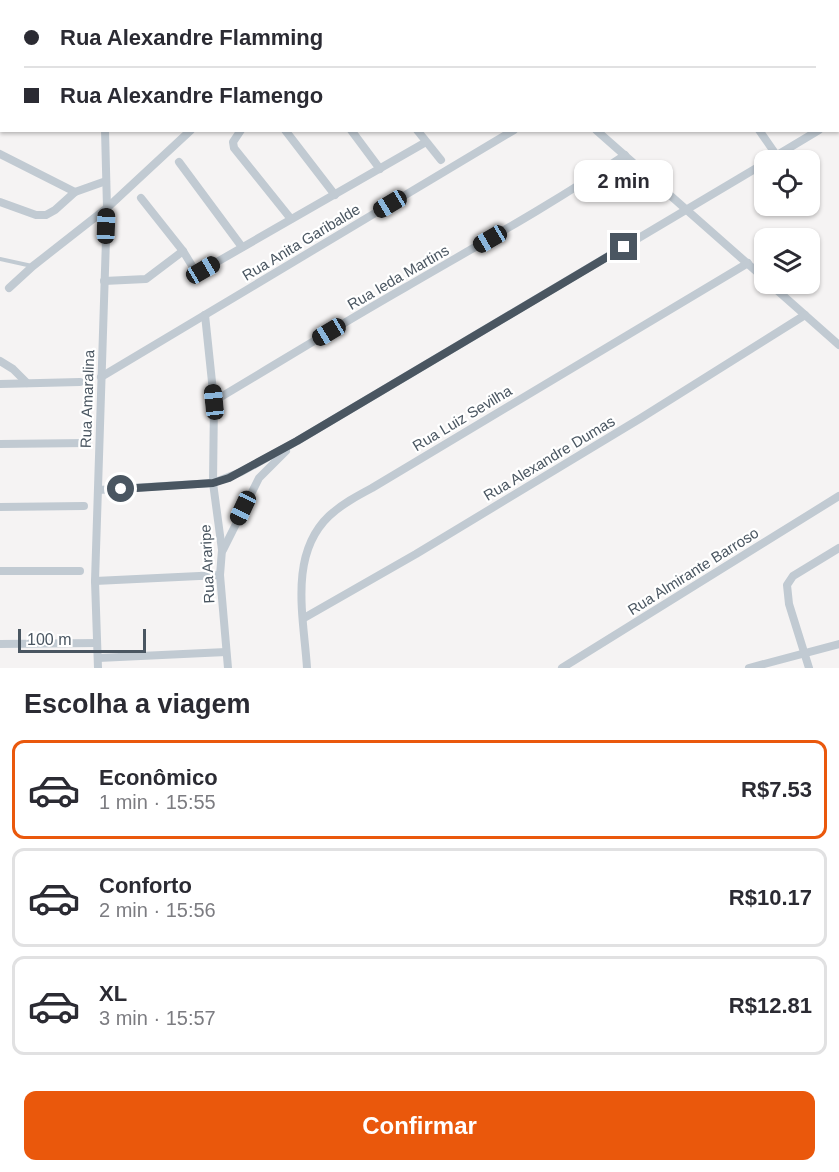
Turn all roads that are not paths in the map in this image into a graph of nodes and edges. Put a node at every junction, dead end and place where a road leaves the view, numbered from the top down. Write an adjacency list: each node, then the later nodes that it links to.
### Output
1 (105, 132): 20 (street, Rua Amaralina)
2 (189, 132): 25 (street)
3 (240, 132): 27 (street)
4 (287, 132): 22 (street)
5 (352, 132): 18 (street)
6 (418, 132): 11 (street)
7 (511, 132): 37 (street, Rua Anita Garibalde)
8 (598, 132): 15 (street)
9 (760, 132): 12 (street)
10 (816, 132): 13 (street)
11 (426, 142): 16 (street); 18 (street)
12 (769, 150)
13 (786, 150)
14 (0, 154): 21 (street)
15 (625, 155): 26 (street); 45 (street, Rua Ieda Martins)
16 (441, 160)
17 (179, 162): 28 (street)
18 (380, 169): 22 (street)
19 (754, 170): 26 (street)
20 (106, 181): 21 (street); 25 (street, Rua Amaralina)
21 (75, 192): 24 (street)
22 (335, 195): 27 (street)
23 (141, 198): 29 (street)
24 (0, 202)
25 (107, 208): 32 (street); 34 (street, Rua Amaralina)
26 (686, 211): 31 (street); 46 (street)
27 (291, 219): 28 (street)
28 (242, 248): 29 (street)
29 (183, 250): 34 (street)
30 (0, 259): 32 (lane)
31 (748, 263): 33 (street); 60 (street, Rua Luiz Sevilha)
32 (33, 266): 35 (street)
33 (754, 269)
34 (104, 281): 41 (street, Rua Amaralina)
35 (9, 288)
36 (781, 294): 38 (street)
37 (205, 315): 41 (street, Rua Anita Garibalde); 45 (street, Rua Araripe)
38 (805, 315): 39 (street); 60 (street, Rua Alexandre Dumas)
39 (839, 345)
40 (0, 361): 43 (street)
41 (101, 377): 50 (street, Rua Amaralina)
42 (80, 382): 43 (street)
43 (27, 383): 44 (street)
44 (0, 384)
45 (214, 402): 49 (street, Rua Araripe)
46 (297, 441): 49 (street); 55 (street)
47 (87, 443): 48 (street)
48 (0, 444)
49 (213, 483): 50 (street); 55 (street, Rua Araripe)
50 (98, 490): 59 (street, Rua Amaralina)
51 (839, 496): 70 (street, Rua Almirante Barroso)
52 (84, 506): 53 (street)
53 (0, 507)
54 (839, 548): 65 (street)
55 (222, 550): 58 (street, Rua Araripe)
56 (0, 571): 57 (street)
57 (80, 571)
58 (220, 575): 59 (street); 64 (street, Rua Araripe)
59 (94, 581): 61 (street, Rua Amaralina)
60 (304, 618): 69 (street, Rua Luiz Sevilha)
61 (97, 642): 62 (street); 66 (street, Rua Amaralina)
62 (0, 644)
63 (839, 644): 65 (street)
64 (226, 652): 66 (street); 68 (street, Rua Araripe)
65 (805, 653): 71 (street); 72 (street)
66 (98, 658): 67 (street, Rua Amaralina)
67 (98, 668)
68 (228, 668)
69 (307, 668)
70 (562, 668)
71 (749, 668)
72 (809, 668)

